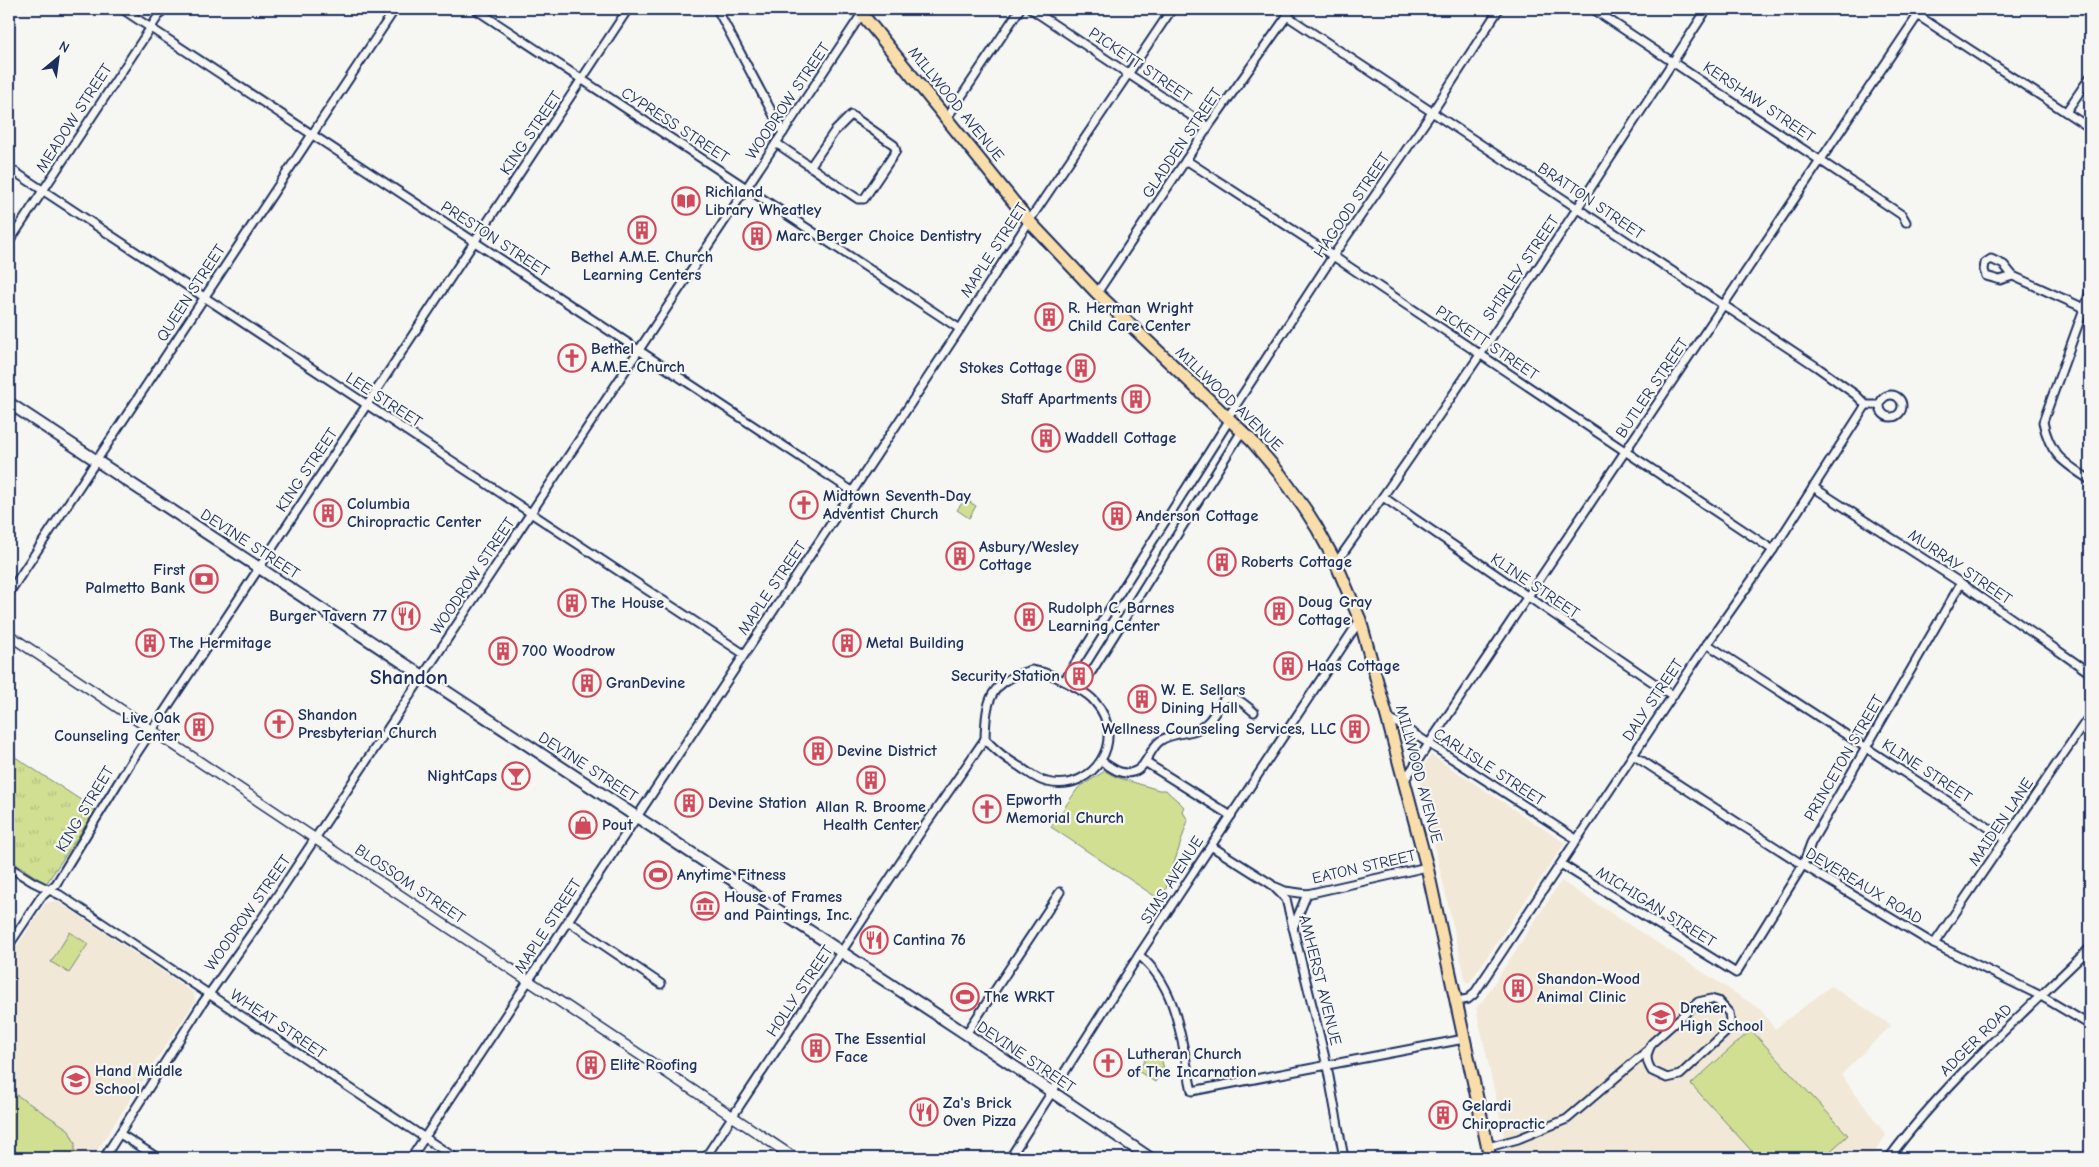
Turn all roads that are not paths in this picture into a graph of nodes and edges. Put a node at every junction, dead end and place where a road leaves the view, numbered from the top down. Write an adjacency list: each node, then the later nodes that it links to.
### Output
1 (122, 9): 18 (street, PRESTON STREET)
2 (163, 9): 18 (street, MEADOW STREET)
3 (395, 9): 29 (street, QUEEN STREET)
4 (475, 9): 22 (street, CYPRESS STREET)
5 (628, 9): 22 (street, KING STREET)
6 (717, 9): 28 (street)
7 (1020, 9): 25 (street)
8 (1031, 9): 20 (street, PICKETT STREET)
9 (1172, 9): 20 (street, MAPLE STREET)
10 (1292, 9): 17 (street, GLADDEN STREET)
11 (1499, 9): 23 (street, HAGOOD STREET)
12 (1592, 9): 19 (street, KERSHAW STREET)
13 (1707, 9): 19 (street, SHIRLEY STREET)
14 (1908, 9): 16 (street)
15 (861, 10): 25 (main road, MILLWOOD AVENUE); 28 (street, WOODROW STREET)
16 (1919, 12): 24 (street); 32 (street, BUTLER STREET)
17 (1287, 16): 23 (street, BRATTON STREET); 26 (street, GLADDEN STREET)
18 (150, 28): 29 (street, PRESTON STREET); 36 (street, MEADOW STREET)
19 (1673, 61): 32 (street, KERSHAW STREET); 37 (street, SHIRLEY STREET)
20 (1129, 74): 26 (street, PICKETT STREET); 38 (street, MAPLE STREET)
21 (2090, 77): 24 (street)
22 (582, 80): 35 (street, CYPRESS STREET); 41 (street, KING STREET)
23 (1433, 111): 37 (street, BRATTON STREET); 42 (street, HAGOOD STREET)
24 (2066, 112): 27 (street)
25 (947, 118): 38 (main road, MILLWOOD AVENUE)
26 (1208, 127): 31 (street, GLADDEN STREET)
27 (2090, 128)
28 (783, 133): 30 (street, WOODROW STREET)
29 (312, 134): 41 (street, PRESTON STREET); 46 (street, QUEEN STREET)
30 (776, 143): 33 (street); 35 (street, WOODROW STREET)
31 (1186, 160): 42 (street, PICKETT STREET); 45 (street, GLADDEN STREET)
32 (1820, 160): 39 (street, KERSHAW STREET); 47 (street, BUTLER STREET)
33 (810, 167): 33 (street)
34 (9, 168): 36 (street, LEE STREET)
35 (746, 188): 49 (street, CYPRESS STREET); 50 (street, WOODROW STREET)
36 (43, 190): 40 (street, MEADOW STREET); 46 (street, LEE STREET)
37 (1577, 210): 47 (street, BRATTON STREET); 51 (street, SHIRLEY STREET)
38 (1029, 221): 45 (main road, MILLWOOD AVENUE); 49 (street, MAPLE STREET)
39 (1906, 222)
40 (9, 242)
41 (475, 242): 50 (street, PRESTON STREET); 53 (street, KING STREET)
42 (1333, 256): 51 (street, PICKETT STREET); 56 (street, HAGOOD STREET)
43 (2013, 276): 48 (street)
44 (2090, 292): 48 (street)
45 (1097, 293): 56 (main road, MILLWOOD AVENUE)
46 (204, 297): 53 (street, LEE STREET); 59 (street, QUEEN STREET)
47 (1723, 306): 54 (street, BRATTON STREET); 58 (street, BUTLER STREET)
48 (2084, 308): 60 (street)
49 (960, 329): 62 (street, MAPLE STREET)
50 (639, 350): 62 (street, PRESTON STREET); 64 (street, WOODROW STREET)
51 (1479, 355): 58 (street, PICKETT STREET); 63 (street, SHIRLEY STREET)
52 (9, 403): 59 (main road, DEVINE STREET)
53 (367, 405): 64 (street, LEE STREET); 67 (street, KING STREET)
54 (1866, 405): 55 (street); 61 (street, DALY STREET)
55 (1880, 405)
56 (1229, 418): 57 (main road, MILLWOOD AVENUE); 77 (street, HAGOOD STREET)
57 (1242, 431): 66 (main road, MILLWOOD AVENUE); 78 (street)
58 (1626, 451): 65 (street, PICKETT STREET); 70 (street, BUTLER STREET)
59 (96, 461): 67 (main road, DEVINE STREET); 69 (street, QUEEN STREET)
60 (2090, 480)
61 (1813, 487): 65 (street, DALY STREET); 68 (street, MURRAY STREET)
62 (852, 492): 74 (street, MAPLE STREET)
63 (1383, 497): 66 (street, SHIRLEY STREET); 70 (street, KLINE STREET)
64 (531, 513): 74 (street, LEE STREET); 76 (street, WOODROW STREET)
65 (1773, 550): 73 (street, DALY STREET)
66 (1336, 563): 71 (main road, MILLWOOD AVENUE)
67 (259, 568): 76 (main road, DEVINE STREET); 83 (street, KING STREET)
68 (1961, 583): 75 (street, MURRAY STREET); 86 (street, PRINCETON STREET)
69 (9, 593)
70 (1528, 598): 79 (street, KLINE STREET); 85 (street, BUTLER STREET)
71 (1360, 620): 82 (main road, MILLWOOD AVENUE); 91 (street, SIMS AVENUE)
72 (9, 635): 83 (street, BLOSSOM STREET)
73 (1707, 644): 79 (street, DALY STREET); 86 (street, KLINE STREET)
74 (744, 654): 92 (street, MAPLE STREET)
75 (2090, 673)
76 (423, 676): 92 (main road, DEVINE STREET); 93 (street, WOODROW STREET)
77 (1064, 681): 78 (street); 84 (street)
78 (1080, 690): 88 (street)
79 (1673, 696): 87 (street, DALY STREET)
80 (1254, 712): 89 (street)
81 (2090, 715): 95 (street, MAIDEN LANE)
82 (1388, 717): 85 (street, CARLISLE STREET); 90 (main road, MILLWOOD AVENUE)
83 (152, 730): 93 (street, BLOSSOM STREET); 102 (street, KING STREET)
84 (985, 739): 88 (street); 110 (street, HOLLY STREET)
85 (1429, 745): 90 (street, BUTLER STREET); 94 (street, CARLISLE STREET)
86 (1865, 748): 95 (street, KLINE STREET); 98 (street, PRINCETON STREET)
87 (1633, 755): 94 (street, DALY STREET); 98 (street, DEVEREAUX ROAD)
88 (1101, 761): 89 (street)
89 (1145, 762): 91 (street)
90 (1404, 781): 100 (main road, MILLWOOD AVENUE)
91 (1231, 816): 96 (street, SIMS AVENUE)
92 (637, 817): 105 (street, MAPLE STREET); 110 (main road, DEVINE STREET)
93 (315, 839): 113 (street, BLOSSOM STREET); 115 (street, WOODROW STREET)
94 (1576, 839): 97 (street, DALY STREET)
95 (2006, 839): 107 (street, MAIDEN LANE)
96 (1211, 846): 101 (street, AMHERST AVENUE); 111 (street, SIMS AVENUE)
97 (1561, 864): 112 (street, MICHIGAN STREET); 117 (street, DALY STREET)
98 (1803, 865): 107 (street, DEVEREAUX ROAD); 112 (street, PRINCETON STREET)
99 (9, 866): 102 (street, WHEAT STREET)
100 (1427, 867): 104 (street, EATON STREET); 117 (main road, MILLWOOD AVENUE)
101 (1271, 884): 104 (street); 106 (street, AMHERST AVENUE)
102 (48, 891): 108 (street, KING STREET); 115 (street, WHEAT STREET)
103 (1060, 892): 119 (street)
104 (1307, 894): 106 (street)
105 (568, 921): 113 (street, MAPLE STREET); 114 (street)
106 (1293, 928): 122 (street, AMHERST AVENUE)
107 (1934, 944): 116 (street, DEVEREAUX ROAD)
108 (9, 946)
109 (2090, 948): 116 (street, ADGER ROAD)
110 (842, 953): 119 (main road, DEVINE STREET); 124 (street, HOLLY STREET)
111 (1139, 955): 122 (street); 123 (street, SIMS AVENUE)
112 (1736, 973)
113 (528, 981): 124 (street, BLOSSOM STREET); 126 (street, MAPLE STREET)
114 (661, 984)
115 (208, 995): 125 (street, WOODROW STREET); 126 (street, WHEAT STREET)
116 (2040, 996): 118 (street, DEVEREAUX ROAD); 138 (street, ADGER ROAD)
117 (1457, 1001): 120 (main road, MILLWOOD AVENUE)
118 (2090, 1025)
119 (966, 1034): 123 (main road, DEVINE STREET)
120 (1464, 1039): 122 (street); 127 (main road, MILLWOOD AVENUE)
121 (1648, 1050): 121 (street); 127 (street)
122 (1327, 1066): 137 (street, AMHERST AVENUE)
123 (1052, 1094): 135 (street, SIMS AVENUE); 136 (main road, DEVINE STREET)
124 (732, 1117): 133 (street, HOLLY STREET); 134 (street, BLOSSOM STREET)
125 (120, 1134): 129 (street, WOODROW STREET); 130 (street)
126 (424, 1138): 131 (street, MAPLE STREET); 132 (street, WHEAT STREET)
127 (1489, 1152)
128 (2090, 1155): 139 (street)
129 (104, 1158)
130 (158, 1158)
131 (411, 1158)
132 (455, 1158)
133 (705, 1158)
134 (795, 1158)
135 (1010, 1158)
136 (1150, 1158)
137 (1344, 1158)
138 (1889, 1158)
139 (2086, 1158)

